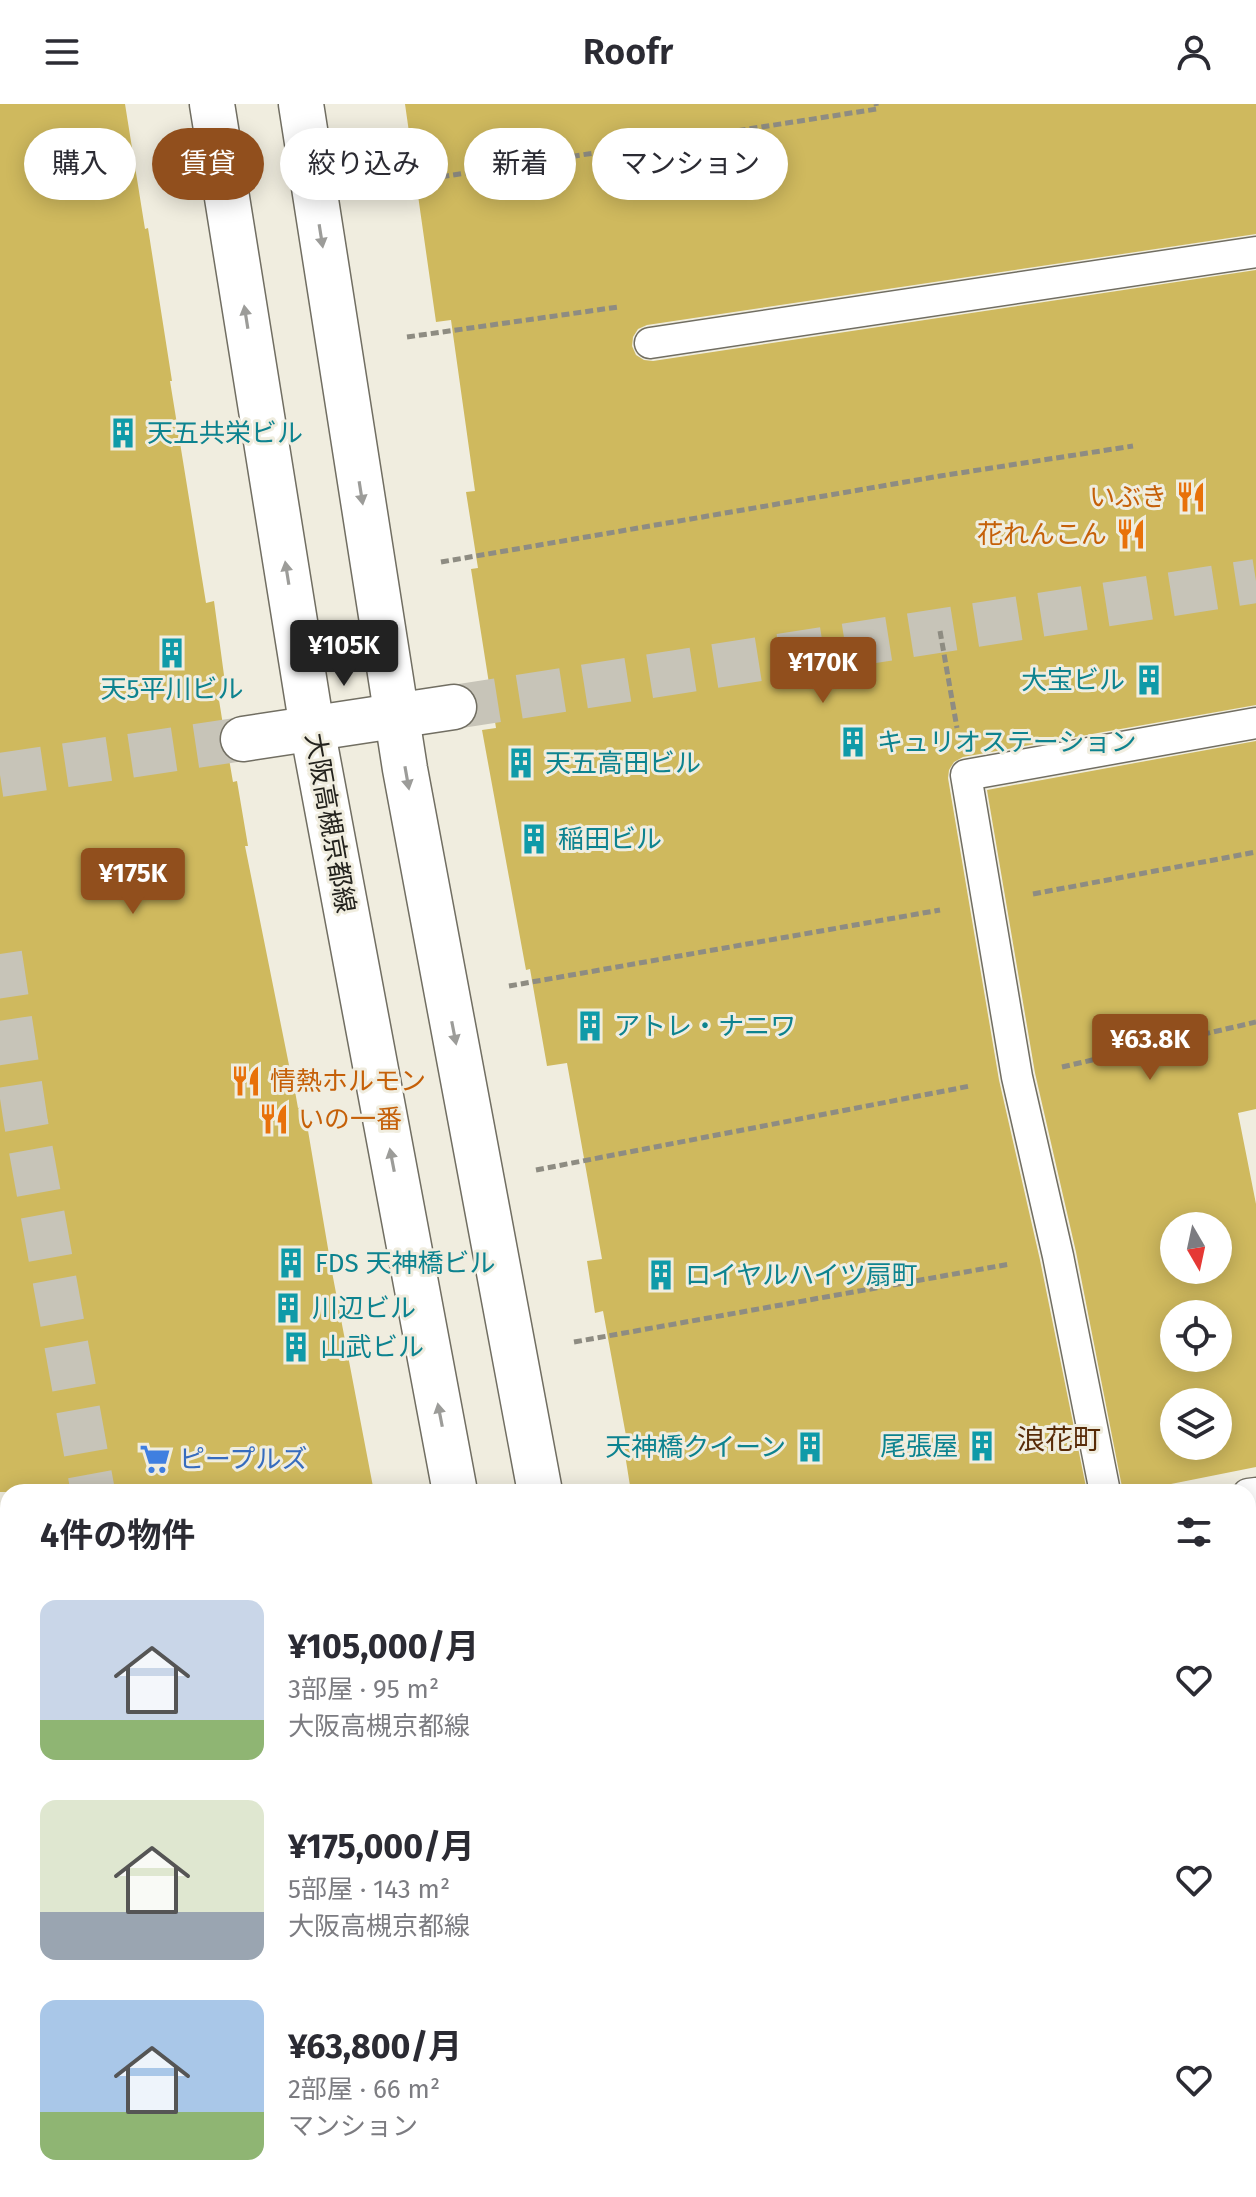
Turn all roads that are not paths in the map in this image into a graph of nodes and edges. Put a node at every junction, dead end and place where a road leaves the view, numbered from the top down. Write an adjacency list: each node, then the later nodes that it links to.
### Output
1 (212, 104): 8 (main road, 大阪高槻京都線, one-way to 1)
2 (301, 104): 6 (main road, one-way to 6)
3 (1256, 252): 4 (lane)
4 (650, 343)
5 (454, 707): 6 (main road)
6 (396, 715): 8 (main road); 11 (main road, one-way to 11)
7 (1256, 723): 12 (lane)
8 (312, 728): 9 (main road); 10 (main road, 大阪高槻京都線, one-way to 8)
9 (243, 739)
10 (454, 1484)
11 (539, 1484)
12 (1103, 1484)

